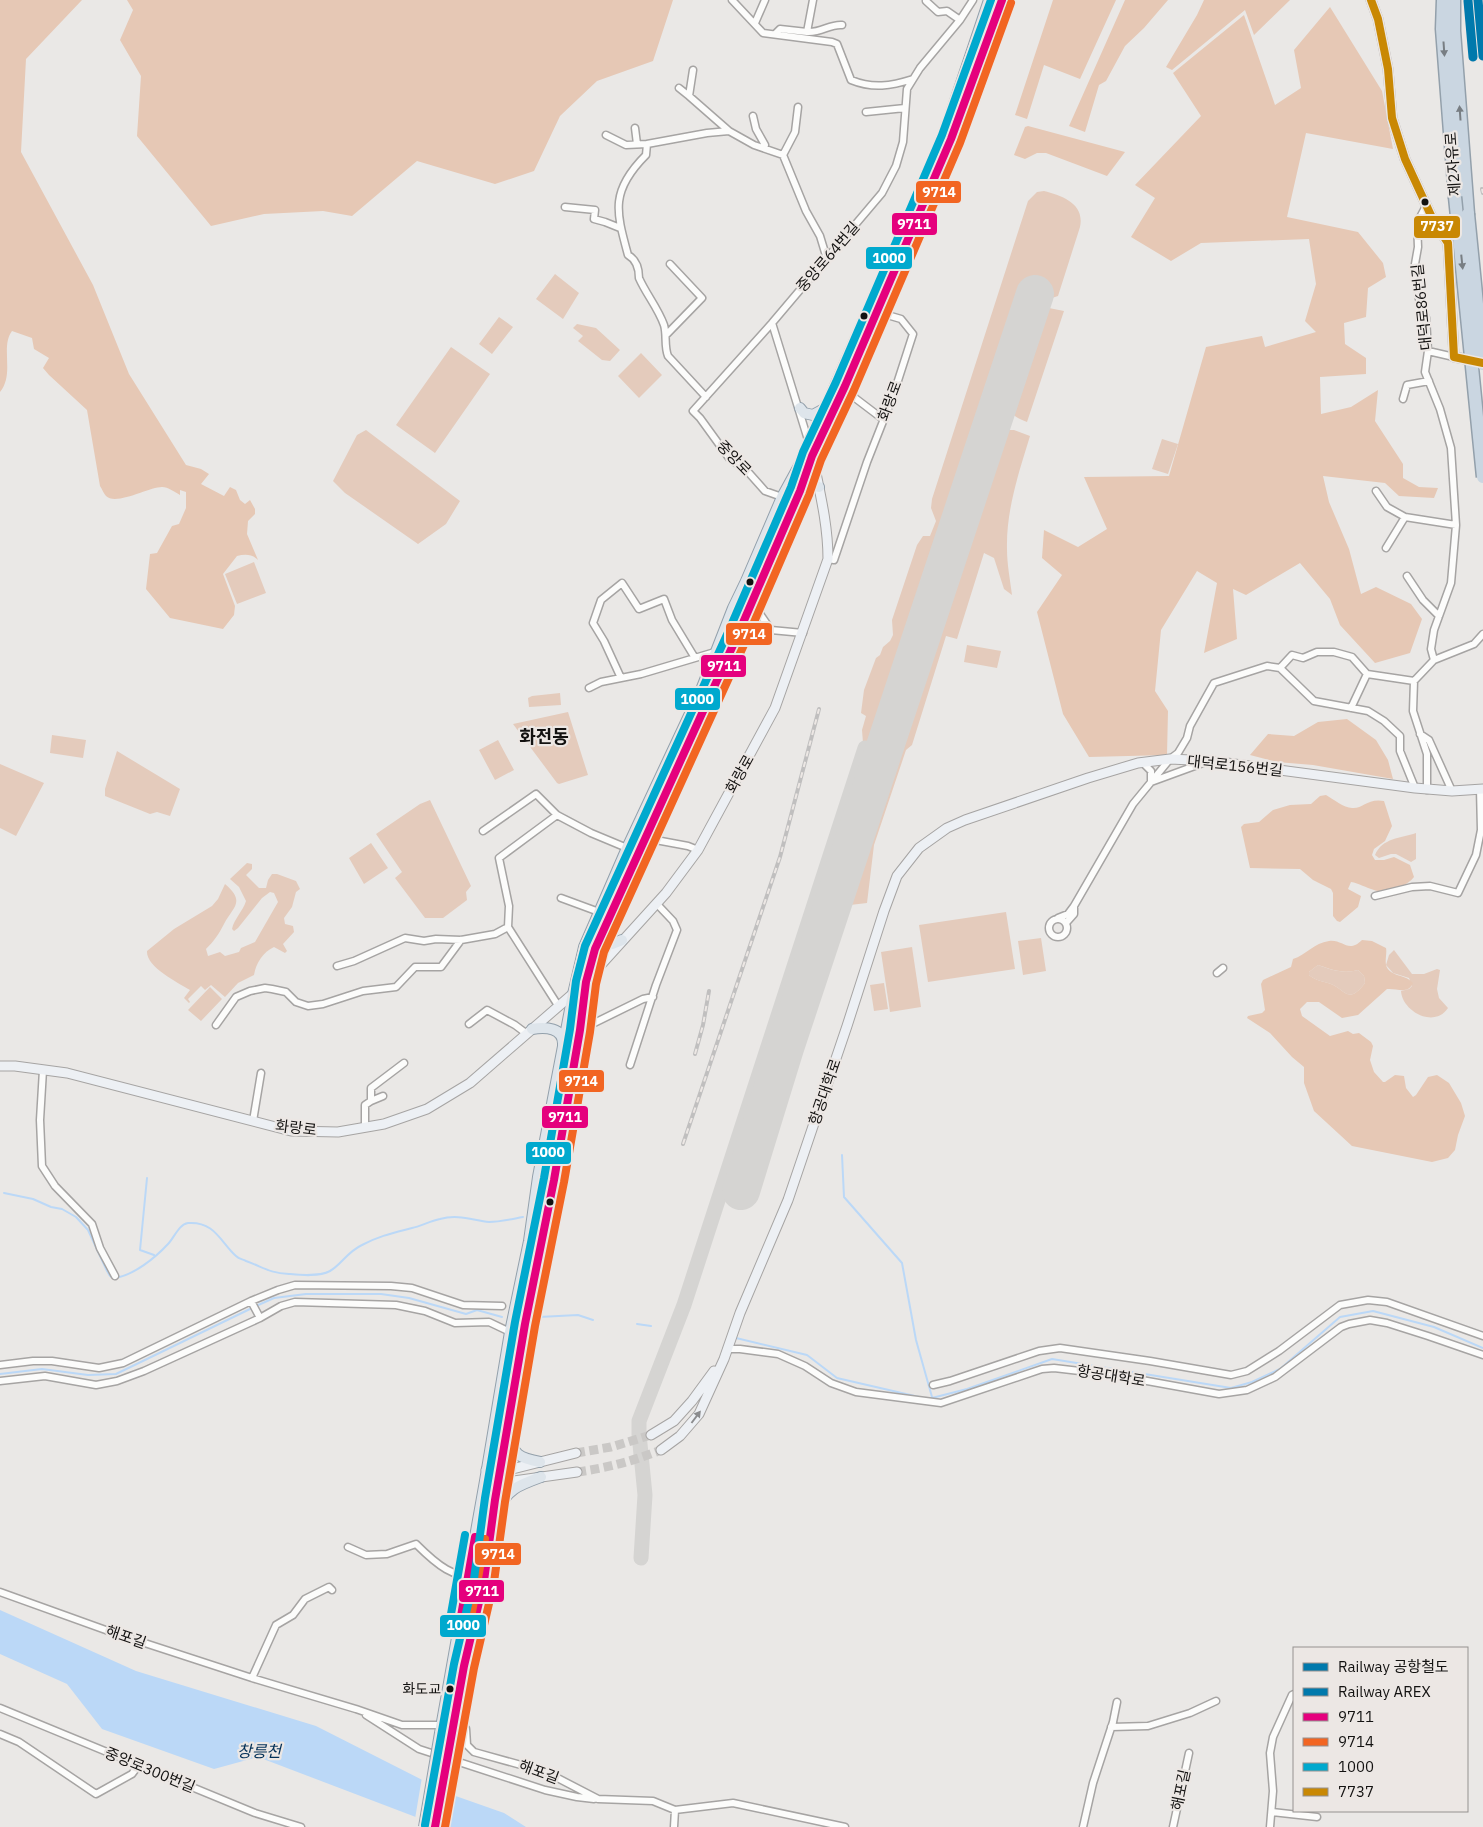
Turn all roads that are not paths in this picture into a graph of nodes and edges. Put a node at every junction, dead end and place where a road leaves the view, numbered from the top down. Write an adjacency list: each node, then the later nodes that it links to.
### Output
1 (732, 0): 12 (street)
2 (765, 0): 12 (street)
3 (813, 0): 14 (street)
4 (973, 0): 11 (street, 중앙로64번길)
5 (989, 0): 47 (main road)
6 (1002, 0): 36 (main road)
7 (1371, 0): 31 (street)
8 (1443, 0): 52 (highway, 제2자유로, one-way to 52, bridge)
9 (1454, 0): 41 (highway, 제2자유로, one-way to 9, bridge)
10 (926, 1): 11 (street)
11 (960, 20): 17 (street, 중앙로64번길)
12 (755, 23): 15 (street)
13 (842, 25): 14 (street)
14 (807, 32): 15 (street)
15 (775, 34): 17 (street)
16 (692, 70): 19 (street)
17 (913, 79): 21 (street, 중앙로64번길)
18 (679, 88): 19 (street)
19 (689, 96): 25 (street)
20 (798, 107): 30 (street)
21 (906, 108): 22 (street); 34 (street, 중앙로64번길)
22 (866, 112)
23 (754, 116): 29 (street)
24 (635, 128): 27 (street)
25 (729, 131): 28 (street); 29 (street)
26 (606, 135): 27 (street)
27 (637, 144): 28 (street)
28 (646, 144): 33 (street)
29 (764, 148): 30 (street)
30 (783, 155): 34 (street)
31 (1426, 206): 39 (street, 대덕로86번길); 40 (street)
32 (565, 208): 33 (street)
33 (620, 228): 38 (street)
34 (827, 259): 37 (street, 중앙로64번길)
35 (670, 264): 38 (street)
36 (877, 312): 43 (main road); 49 (street, 화랑로)
37 (772, 323): 44 (street, 중앙로64번길); 46 (street)
38 (666, 335): 44 (street)
39 (1428, 351): 40 (street); 42 (street, 대덕로86번길)
40 (1454, 358): 41 (street)
41 (1483, 363)
42 (1429, 381): 45 (street); 58 (street, 대덕로86번길)
43 (845, 386): 49 (street); 51 (main road)
44 (706, 397): 48 (street, 중앙로64번길)
45 (1403, 399)
46 (800, 408): 47 (main road); 50 (street)
47 (824, 409): 50 (main road)
48 (693, 411): 56 (street, 중앙로)
49 (884, 420): 60 (street, 화랑로)
50 (809, 443): 51 (street, 화랑로); 56 (main road)
51 (812, 456): 53 (street, 화랑로); 54 (main road)
52 (1483, 477)
53 (819, 487): 54 (main road); 60 (street, 화랑로)
54 (800, 491): 62 (main road)
55 (1376, 491): 57 (street)
56 (782, 497): 68 (main road)
57 (1405, 517): 58 (street); 59 (street)
58 (1456, 525): 63 (street, 대덕로86번길)
59 (1386, 548)
60 (828, 560): 66 (street, 화랑로)
61 (1407, 576): 63 (street)
62 (752, 602): 64 (street); 65 (main road)
63 (1439, 616): 70 (street, 대덕로86번길)
64 (771, 630): 65 (street); 66 (street)
65 (739, 632): 88 (main road)
66 (803, 633): 90 (street, 화랑로)
67 (1483, 634): 70 (street)
68 (715, 652): 69 (street); 89 (main road)
69 (695, 658): 73 (street); 73 (street)
70 (1434, 660): 74 (street)
71 (1280, 668): 72 (street); 76 (street); 78 (street)
72 (1367, 674): 74 (street); 76 (street)
73 (621, 678): 75 (street)
74 (1414, 681): 77 (street)
75 (588, 688)
76 (1351, 708): 82 (street)
77 (1420, 734): 84 (street); 85 (street)
78 (1170, 759): 79 (street, 대덕로156번길); 80 (street, 항공대학로); 81 (street, 대덕로156번길)
79 (1209, 761): 81 (street); 82 (street, 대덕로156번길)
80 (1143, 762): 81 (street); 127 (street, 항공대학로)
81 (1151, 782): 94 (street, 대덕로156번길)
82 (1415, 788): 84 (street, 대덕로156번길)
83 (1482, 789): 85 (street, 대덕로156번길); 91 (street, 대덕로156번길)
84 (1427, 790): 85 (street, 대덕로156번길)
85 (1452, 791)
86 (557, 815): 87 (street); 89 (street); 98 (street)
87 (483, 831)
88 (644, 838): 90 (street); 99 (main road)
89 (627, 848): 95 (main road)
90 (698, 850): 93 (street, 화랑로)
91 (1375, 896)
92 (561, 898): 95 (street)
93 (656, 903): 101 (street, 화랑로); 105 (street)
94 (1074, 906): 96 (street); 97 (street, 대덕로156번길)
95 (599, 912): 104 (main road)
96 (1058, 918): 97 (street); 97 (street)
97 (1066, 923)
98 (508, 927): 100 (street); 106 (street)
99 (605, 928): 101 (main road); 103 (main road)
100 (461, 940): 102 (street); 108 (street)
101 (622, 940): 103 (street, 화랑로)
102 (337, 966)
103 (586, 982): 104 (street, 화랑로); 109 (main road)
104 (573, 994): 106 (street, 화랑로); 111 (main road)
105 (653, 997): 109 (street); 113 (street)
106 (559, 1007): 110 (street, 화랑로)
107 (469, 1024): 110 (street)
108 (216, 1025)
109 (580, 1030): 133 (main road)
110 (530, 1031): 111 (main road); 120 (street, 화랑로)
111 (563, 1051): 125 (main road)
112 (404, 1063): 118 (street)
113 (630, 1065)
114 (0, 1066): 115 (street, 화랑로)
115 (43, 1070): 119 (street, 화랑로); 121 (street)
116 (261, 1073): 119 (street)
117 (383, 1096): 118 (street)
118 (371, 1101): 120 (street)
119 (253, 1121): 120 (street, 화랑로)
120 (365, 1127)
121 (115, 1276)
122 (251, 1301): 123 (street); 124 (street); 130 (street)
123 (502, 1306)
124 (260, 1318): 125 (street); 131 (street)
125 (510, 1332): 138 (main road)
126 (1483, 1336): 132 (street, 항공대학로)
127 (728, 1347): 128 (street, 항공대학로); 129 (street)
128 (1483, 1355)
129 (724, 1359): 134 (street); 135 (street, one-way to 129)
130 (0, 1365)
131 (0, 1381)
132 (933, 1385)
133 (508, 1429): 137 (main road); 139 (main road)
134 (651, 1435)
135 (661, 1450)
136 (576, 1453): 137 (street)
137 (540, 1462): 139 (street)
138 (486, 1470): 139 (street); 142 (main road)
139 (500, 1472): 143 (main road)
140 (577, 1472): 141 (street)
141 (541, 1478): 143 (street); 144 (main road)
142 (485, 1481): 143 (street); 146 (main road)
143 (499, 1483): 144 (main road)
144 (492, 1521): 147 (main road)
145 (348, 1547): 146 (street)
146 (467, 1578): 147 (street); 157 (main road)
147 (484, 1581): 158 (main road)
148 (332, 1590): 150 (street)
149 (0, 1592): 150 (street, 해포길)
150 (252, 1678): 155 (street, 해포길)
151 (1293, 1694): 164 (street)
152 (1216, 1701): 156 (street)
153 (1117, 1702): 156 (street)
154 (0, 1708): 161 (street, 중앙로300번길)
155 (356, 1709): 157 (street, 해포길); 162 (street)
156 (1111, 1728): 171 (street)
157 (441, 1729): 158 (street, 해포길); 167 (main road, bridge)
158 (453, 1731): 162 (street, 해포길); 168 (main road, bridge)
159 (0, 1734): 161 (street)
160 (1189, 1752): 172 (street, 해포길)
161 (138, 1766): 166 (street, 중앙로300번길)
162 (598, 1799): 163 (street, 해포길)
163 (675, 1810): 169 (street); 170 (street, 해포길)
164 (1272, 1812): 165 (street); 173 (street)
165 (1317, 1817)
166 (301, 1827)
167 (424, 1827)
168 (435, 1827)
169 (674, 1827)
170 (844, 1827)
171 (1083, 1827)
172 (1173, 1827)
173 (1270, 1827)

